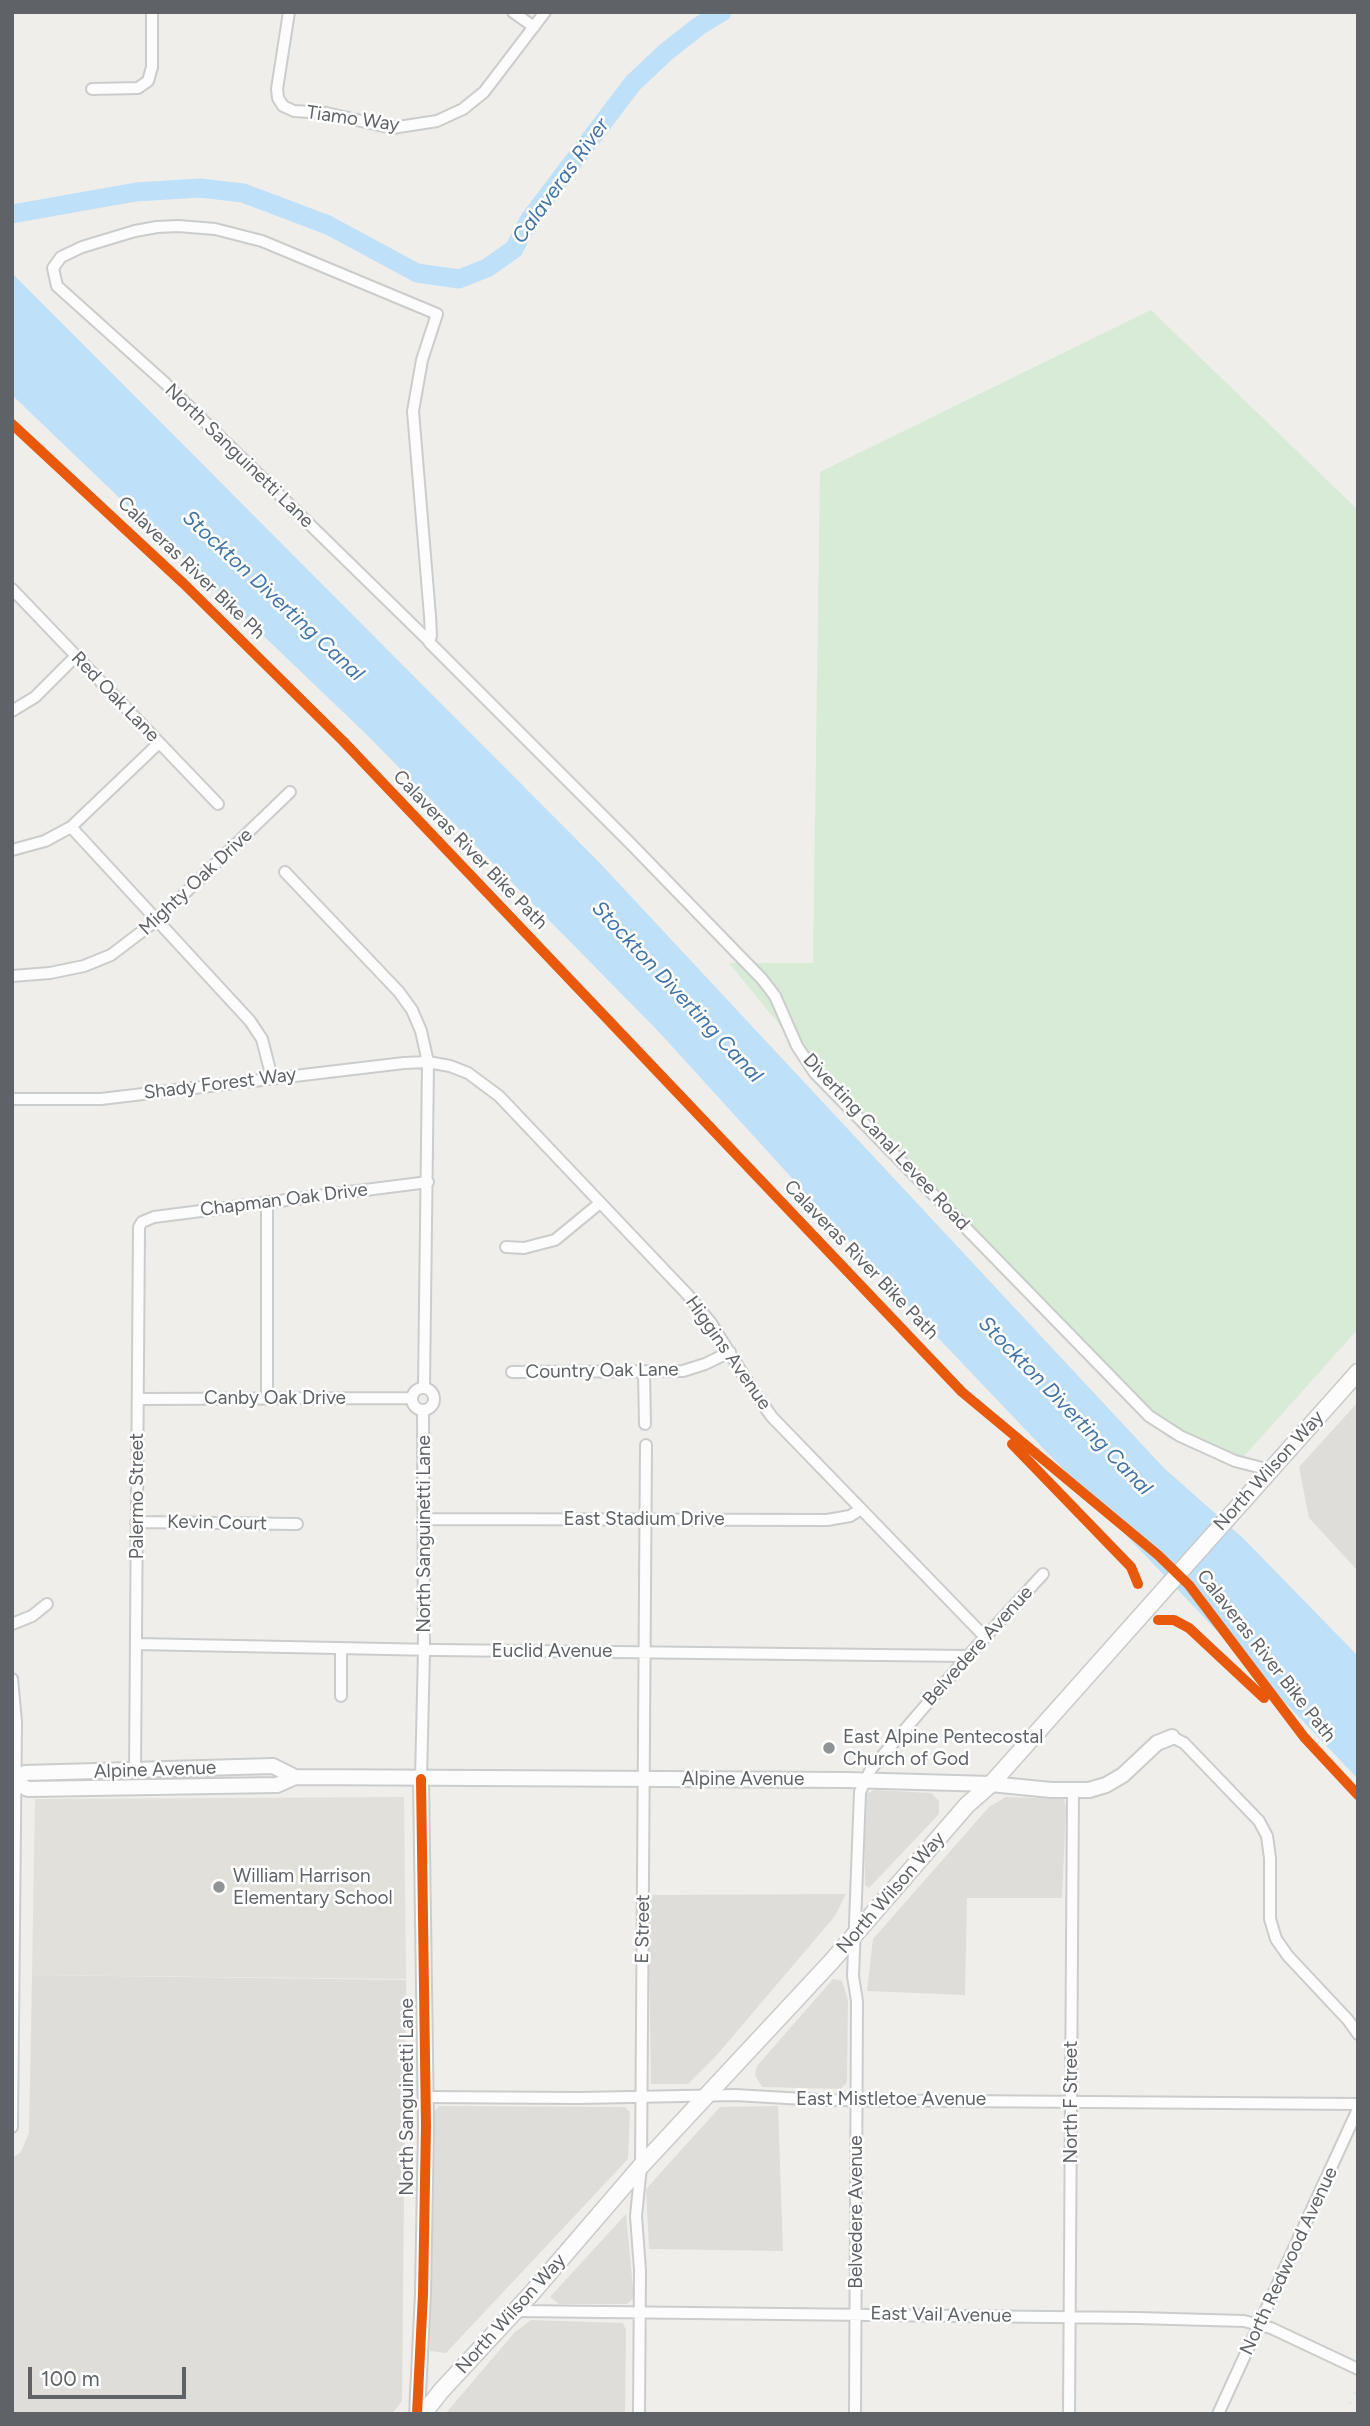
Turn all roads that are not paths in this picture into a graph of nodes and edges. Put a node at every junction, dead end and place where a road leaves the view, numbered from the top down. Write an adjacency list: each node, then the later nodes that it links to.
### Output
1 (152, 12): 6 (street)
2 (289, 12): 5 (street, Tiamo Way)
3 (513, 12): 5 (street)
4 (545, 12): 5 (street, Tiamo Way)
5 (534, 27)
6 (92, 89)
7 (12, 589): 9 (street, Red Oak Lane)
8 (430, 641): 8 (street, North Sanguinetti Lane); 38 (street, Diverting Canal Levee Road)
9 (76, 656): 10 (street); 11 (street, Red Oak Lane)
10 (12, 711)
11 (159, 743): 13 (street, Red Oak Lane); 14 (street)
12 (290, 792): 17 (street, Mighty Oak Drive)
13 (218, 804)
14 (71, 827): 15 (street); 17 (street)
15 (12, 850)
16 (285, 872): 19 (street)
17 (157, 920): 18 (street, Mighty Oak Drive); 20 (street)
18 (12, 976)
19 (428, 1062): 20 (street, Shady Forest Way); 22 (street); 24 (street, Higgins Avenue)
20 (272, 1078): 21 (street, Shady Forest Way)
21 (12, 1098)
22 (428, 1182): 23 (street, Chapman Oak Drive); 31 (street)
23 (267, 1202): 25 (street, Chapman Oak Drive); 32 (street)
24 (600, 1203): 26 (street); 27 (street, Higgins Avenue)
25 (142, 1222): 34 (street, Palermo Street)
26 (506, 1247)
27 (730, 1352): 30 (street, Country Oak Lane); 39 (street, Higgins Avenue)
28 (512, 1372): 30 (street, Country Oak Lane)
29 (1358, 1372): 38 (main road, North Wilson Way)
30 (644, 1373): 36 (street)
31 (424, 1387): 33 (street); 35 (street)
32 (267, 1398): 33 (street, Canby Oak Drive); 34 (street, Canby Oak Drive)
33 (411, 1398): 35 (street)
34 (138, 1399): 42 (street, Palermo Street)
35 (423, 1410): 40 (street, North Sanguinetti Lane)
36 (645, 1424)
37 (646, 1445): 41 (street, E Street)
38 (1270, 1470): 62 (main road, North Wilson Way)
39 (861, 1509): 41 (street, East Stadium Drive); 47 (street, Higgins Avenue)
40 (424, 1519): 41 (street, East Stadium Drive); 50 (street, North Sanguinetti Lane)
41 (644, 1519): 51 (street, E Street)
42 (136, 1522): 43 (street, Kevin Court); 48 (street, Palermo Street)
43 (298, 1524)
44 (1043, 1574): 47 (street, Belvedere Avenue)
45 (47, 1604): 46 (street)
46 (12, 1624)
47 (985, 1637): 52 (street, Belvedere Avenue)
48 (137, 1643): 49 (street, Euclid Avenue); 56 (street, Palermo Street)
49 (341, 1648): 50 (street, Euclid Avenue); 54 (street)
50 (424, 1650): 51 (street, Euclid Avenue); 58 (street, North Sanguinetti Lane)
51 (644, 1651): 52 (street, Euclid Avenue); 59 (street, E Street)
52 (968, 1656): 61 (street, Belvedere Avenue)
53 (12, 1679): 60 (street)
54 (341, 1696)
55 (1172, 1737): 63 (street, Alpine Avenue); 65 (street)
56 (135, 1771): 57 (street, Alpine Avenue); 60 (street, Alpine Avenue)
57 (295, 1777): 58 (street, Alpine Avenue); 60 (street, Alpine Avenue)
58 (421, 1779): 59 (street, Alpine Avenue); 67 (street, North Sanguinetti Lane)
59 (644, 1779): 61 (street, Alpine Avenue); 68 (street, E Street)
60 (14, 1781): 72 (street)
61 (864, 1781): 62 (street, Alpine Avenue); 64 (street, Belvedere Avenue)
62 (991, 1784): 63 (street, Alpine Avenue); 64 (main road, North Wilson Way)
63 (1073, 1791): 70 (street, North F Street)
64 (855, 1934): 66 (main road, North Wilson Way); 69 (street, Belvedere Avenue)
65 (1358, 2034)
66 (707, 2096): 68 (street, East Mistletoe Avenue); 69 (street, East Mistletoe Avenue); 73 (main road, North Wilson Way)
67 (425, 2097): 68 (street, East Mistletoe Avenue); 80 (street, North Sanguinetti Lane)
68 (641, 2097): 73 (street, E Street)
69 (856, 2099): 70 (street, East Mistletoe Avenue); 76 (street, Belvedere Avenue)
70 (1071, 2101): 71 (street, East Mistletoe Avenue); 77 (street, North F Street)
71 (1358, 2106): 78 (street, North Redwood Avenue)
72 (12, 2127)
73 (641, 2166): 74 (main road, North Wilson Way); 75 (street, E Street)
74 (514, 2311): 75 (street, East Vail Avenue); 81 (main road, North Wilson Way)
75 (640, 2312): 76 (street, East Vail Avenue); 82 (street, E Street)
76 (855, 2314): 77 (street, East Vail Avenue); 83 (street, Belvedere Avenue)
77 (1071, 2317): 78 (street, East Vail Avenue); 84 (street, North F Street)
78 (1260, 2325): 79 (street, East Vail Avenue); 85 (street, North Redwood Avenue)
79 (1358, 2369)
80 (417, 2414)
81 (423, 2414)
82 (639, 2414)
83 (855, 2414)
84 (1069, 2414)
85 (1218, 2414)

